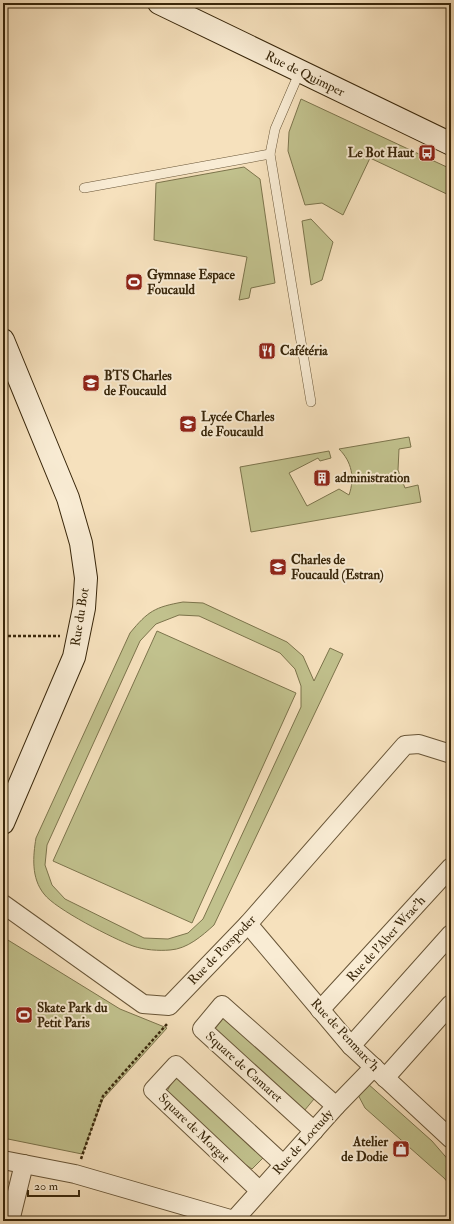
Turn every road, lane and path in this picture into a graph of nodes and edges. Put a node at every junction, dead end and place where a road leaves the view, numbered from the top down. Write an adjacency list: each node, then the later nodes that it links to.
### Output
1 (159, 3): 2 (street, Rue de Quimper)
2 (300, 71): 3 (street, Rue de Quimper); 4 (lane)
3 (451, 144)
4 (270, 154): 5 (lane); 7 (lane)
5 (84, 188)
6 (3, 340): 9 (street, Rue du Bot)
7 (312, 402)
8 (3, 636): 9 (path)
9 (78, 637): 11 (street, Rue du Bot)
10 (451, 754): 14 (street, Rue de Porspoder)
11 (3, 823)
12 (451, 868): 18 (street, Rue de l'Aber Wrac'h)
13 (3, 904): 17 (street)
14 (248, 924): 17 (street, Rue de Porspoder); 18 (street, Rue de Penmarc'h)
15 (451, 934): 19 (street)
16 (451, 1004): 20 (street, Rue de Loctudy)
17 (169, 1006): 27 (path)
18 (320, 1010): 19 (street, Rue de Penmarc'h)
19 (351, 1046): 20 (street, Rue de Penmarc'h)
20 (380, 1072): 21 (street, Rue de Loctudy); 23 (street, Rue de Penmarc'h)
21 (336, 1106): 22 (street, Rue de Loctudy); 22 (street, Square de Camaret)
22 (314, 1131): 26 (street, Rue de Loctudy)
23 (449, 1133)
24 (3, 1160): 25 (street)
25 (24, 1164): 27 (street); 30 (street)
26 (283, 1164): 28 (street, Rue de Loctudy); 28 (street, Square de Morgat)
27 (75, 1174): 29 (street)
28 (259, 1190): 29 (street, Rue de Loctudy)
29 (236, 1220)
30 (10, 1221)

